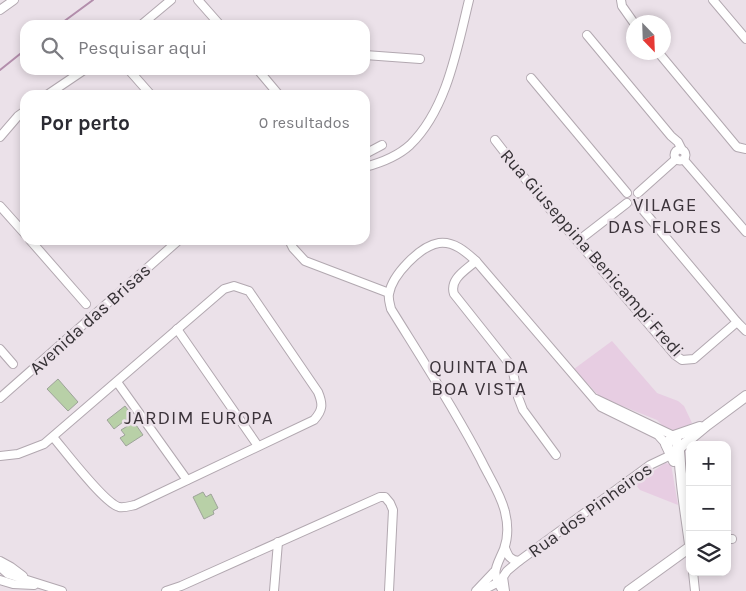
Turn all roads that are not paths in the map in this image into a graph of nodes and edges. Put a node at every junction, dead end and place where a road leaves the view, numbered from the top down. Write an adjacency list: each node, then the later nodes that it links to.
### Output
1 (14, 0): 7 (street)
2 (171, 0): 9 (street)
3 (198, 0): 10 (street)
4 (469, 0): 30 (street)
5 (621, 0): 8 (street)
6 (713, 0): 12 (street)
7 (0, 10)
8 (628, 15)
9 (147, 20)
10 (216, 20)
11 (587, 35): 29 (street)
12 (746, 39)
13 (370, 55): 14 (street)
14 (420, 59)
15 (665, 60): 27 (street)
16 (77, 75): 20 (street)
17 (133, 75): 21 (street)
18 (262, 75): 22 (street)
19 (531, 78): 31 (street)
20 (54, 90)
21 (147, 90)
22 (275, 90)
23 (20, 115): 24 (street)
24 (0, 137)
25 (495, 140): 38 (street, Rua Giuseppina Benicampi Fredi)
26 (382, 145): 28 (street)
27 (746, 149)
28 (370, 151)
29 (679, 155): 32 (street); 37 (street)
30 (370, 165)
31 (627, 193): 32 (street); 33 (street)
32 (638, 193): 34 (street)
33 (627, 202): 34 (street); 38 (street)
34 (637, 204): 45 (street)
35 (0, 206): 36 (street)
36 (20, 228)
37 (746, 232)
38 (578, 241): 45 (street, Rua Giuseppina Benicampi Fredi)
39 (34, 245): 44 (street)
40 (173, 245): 52 (street, Avenida das Brisas)
41 (292, 245): 43 (street)
42 (476, 261): 43 (street); 53 (street); 60 (street)
43 (389, 293): 65 (street)
44 (86, 304)
45 (737, 322): 47 (street)
46 (177, 329): 50 (street); 58 (street); 58 (street)
47 (746, 331)
48 (0, 349): 49 (street)
49 (13, 364)
50 (117, 382): 56 (street); 62 (street)
51 (746, 396): 54 (street)
52 (0, 398)
53 (595, 398): 55 (street); 57 (street)
54 (707, 425): 55 (street); 59 (street)
55 (674, 436): 57 (street, Rua dos Pinheiros); 59 (street)
56 (53, 438): 61 (street); 62 (street)
57 (666, 444): 59 (street, Rua dos Pinheiros)
58 (258, 446): 62 (street)
59 (675, 452): 63 (street); 68 (street, Rua dos Pinheiros)
60 (556, 455)
61 (0, 456)
62 (187, 480)
63 (688, 531)
64 (278, 542): 78 (street); 79 (street); 80 (street)
65 (504, 548): 68 (street, Rua dos Pinheiros); 70 (street, Rua dos Pinheiros)
66 (686, 549): 84 (street)
67 (0, 561): 73 (street)
68 (519, 561): 83 (street)
69 (0, 567): 75 (street)
70 (494, 572): 74 (street); 81 (street, Rua dos Pinheiros)
71 (693, 576): 85 (street)
72 (0, 580): 75 (street)
73 (27, 580): 75 (street); 76 (street)
74 (497, 583): 82 (street); 83 (street)
75 (14, 584): 76 (street)
76 (44, 585): 77 (street)
77 (62, 591)
78 (166, 591)
79 (274, 591)
80 (388, 591)
81 (476, 591)
82 (481, 591)
83 (504, 591)
84 (629, 591)
85 (695, 591)

